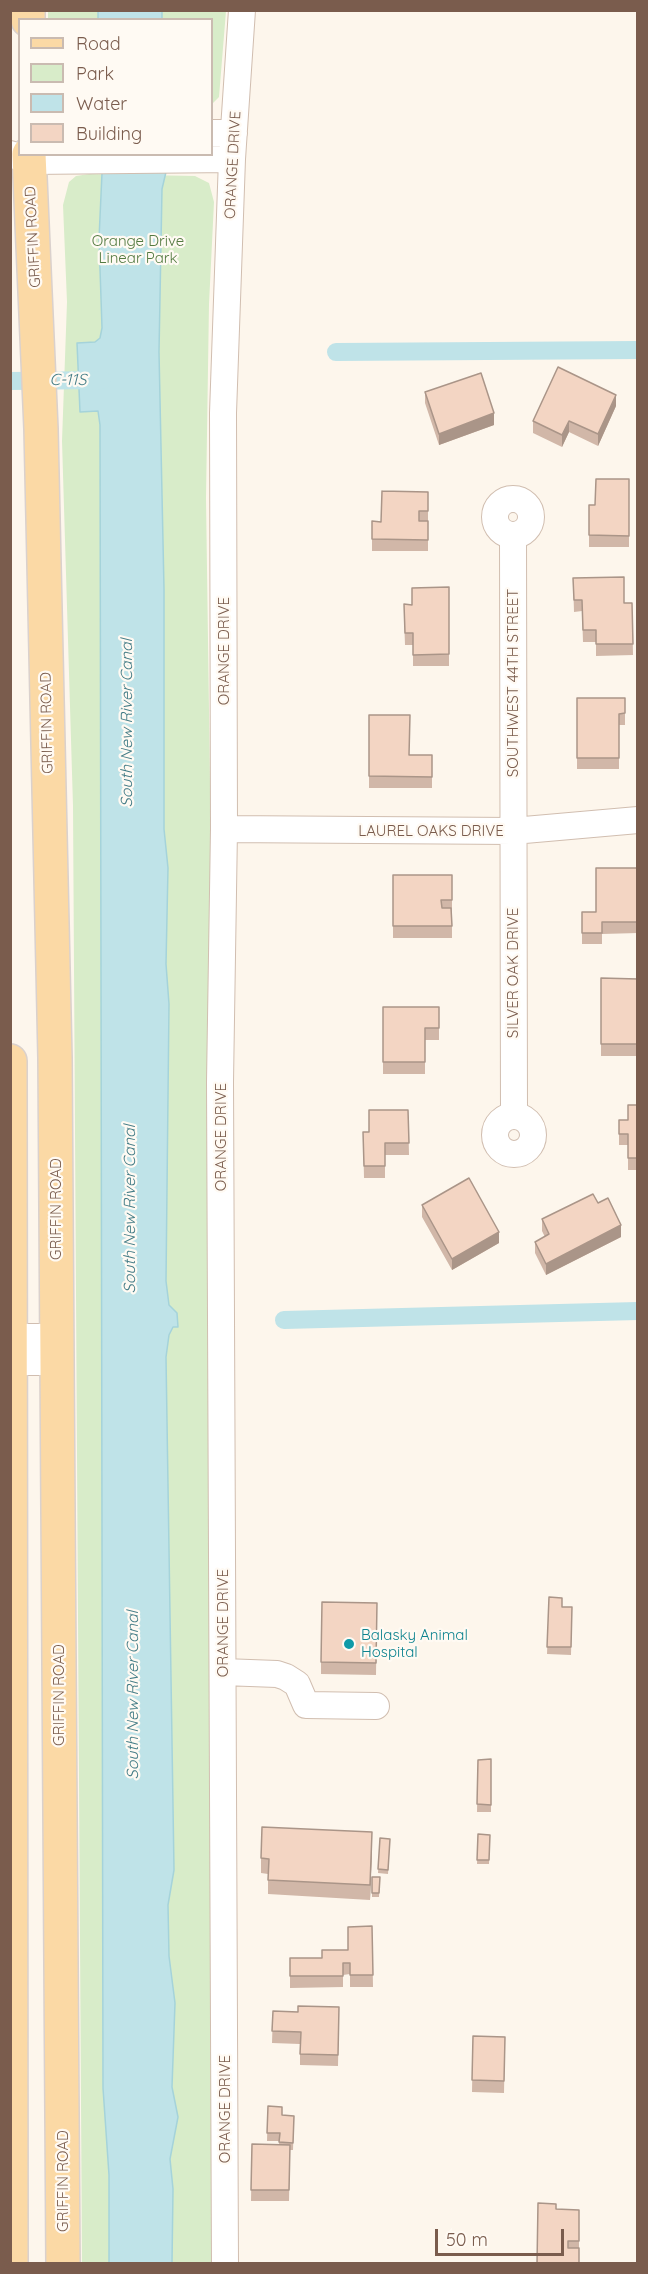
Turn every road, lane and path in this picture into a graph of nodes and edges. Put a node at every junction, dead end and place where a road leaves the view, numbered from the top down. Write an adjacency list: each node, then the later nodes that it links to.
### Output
1 (242, 10): 2 (street, ORANGE DRIVE)
2 (223, 133): 5 (street, ORANGE DRIVE)
3 (21, 156): 13 (main road, GRIFFIN ROAD)
4 (65, 156): 5 (street)
5 (232, 159): 8 (street, ORANGE DRIVE)
6 (513, 535): 9 (street, SOUTHWEST 44TH STREET)
7 (638, 820): 9 (street, LAUREL OAKS DRIVE)
8 (224, 829): 9 (street, LAUREL OAKS DRIVE); 15 (street, ORANGE DRIVE)
9 (513, 831): 11 (street, SILVER OAK DRIVE)
10 (10, 1061): 12 (main road)
11 (514, 1116)
12 (10, 1337): 13 (street); 14 (main road)
13 (57, 1349): 14 (street); 18 (main road, GRIFFIN ROAD)
14 (11, 1362): 17 (main road)
15 (223, 1672): 16 (street); 19 (street, ORANGE DRIVE)
16 (376, 1706)
17 (11, 2264)
18 (63, 2264)
19 (225, 2264)

